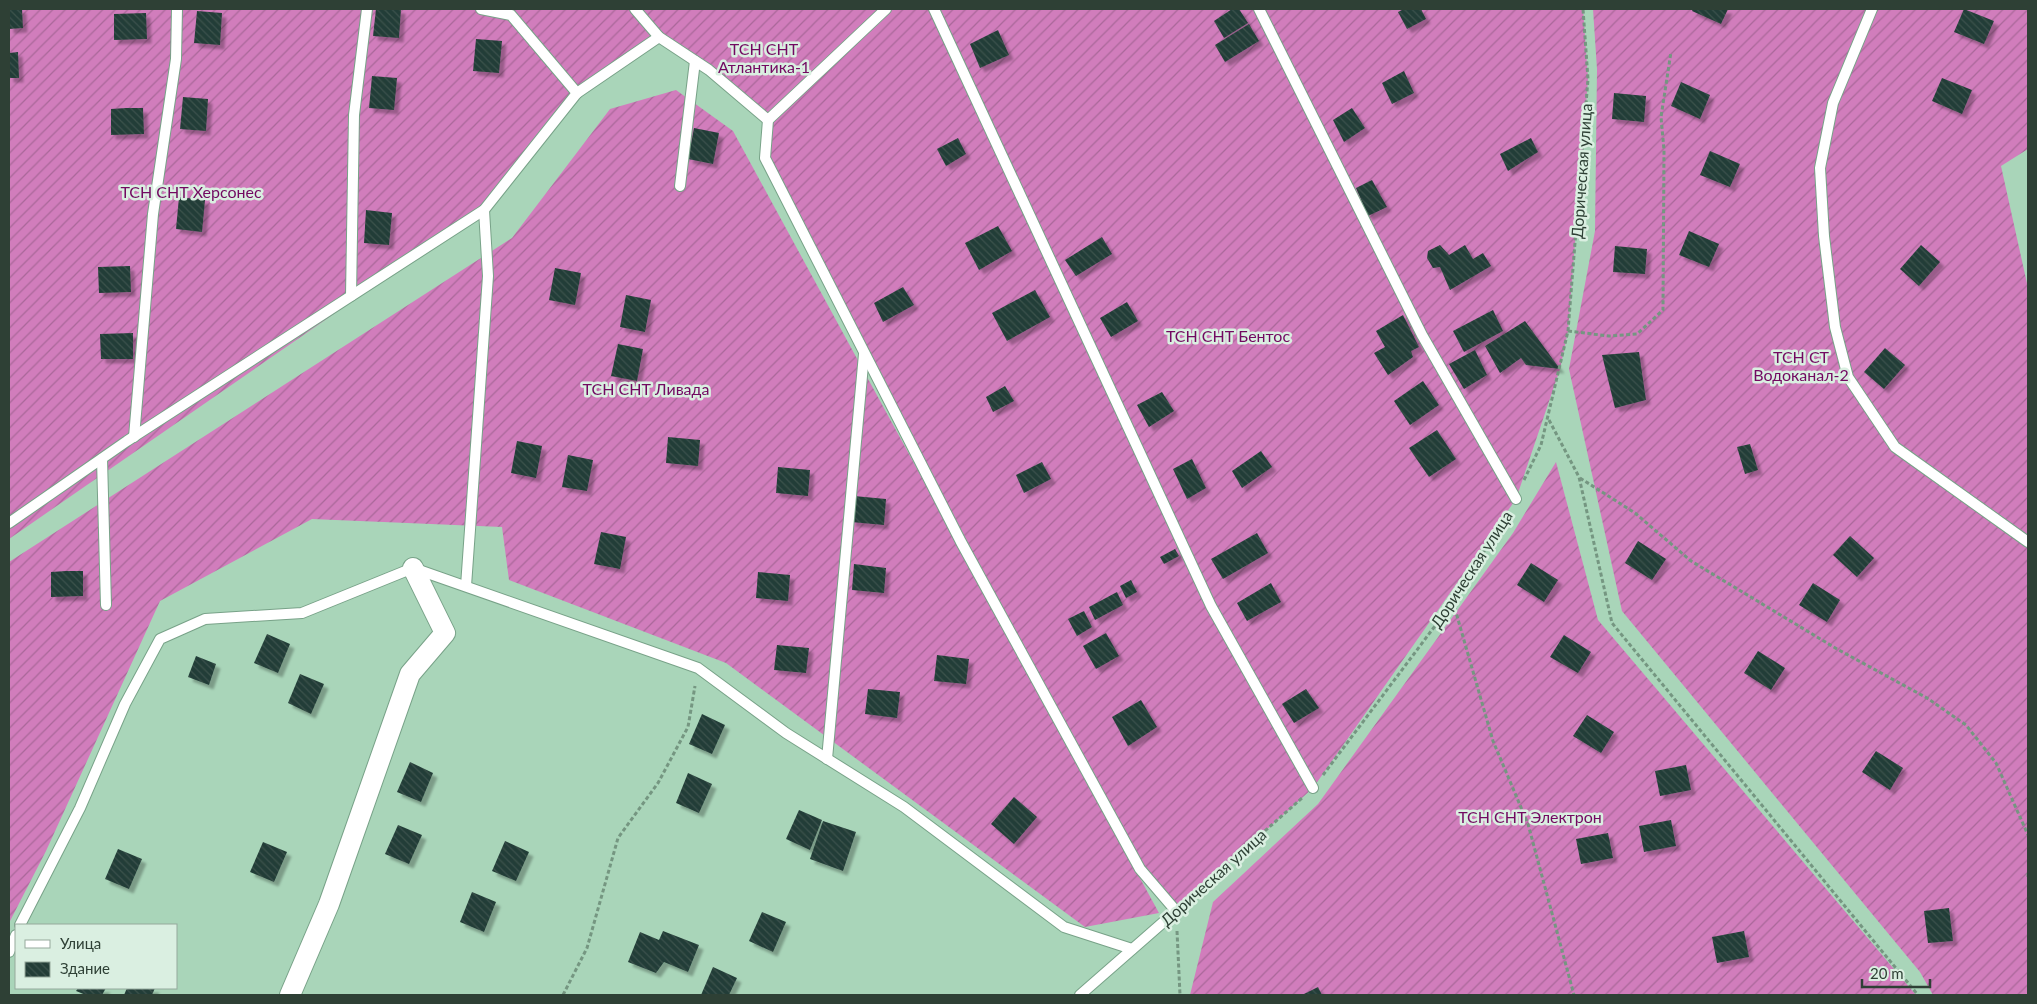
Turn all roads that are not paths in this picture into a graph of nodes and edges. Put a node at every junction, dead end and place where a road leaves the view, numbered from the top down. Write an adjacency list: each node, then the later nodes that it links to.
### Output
1 (177, 9): 17 (lane)
2 (367, 9): 15 (lane)
3 (480, 9): 11 (lane)
4 (636, 9): 9 (lane)
5 (886, 9): 12 (lane)
6 (934, 9): 26 (lane)
7 (1259, 9): 19 (lane)
8 (1872, 9): 21 (lane)
9 (658, 37): 10 (lane); 11 (lane)
10 (695, 60): 12 (lane); 13 (lane)
11 (577, 93): 14 (lane)
12 (768, 120): 16 (lane)
13 (680, 186)
14 (484, 210): 15 (lane); 23 (lane)
15 (351, 296): 17 (lane)
16 (864, 353): 25 (lane); 29 (lane, Дорическая улица)
17 (134, 437): 18 (lane)
18 (102, 459): 20 (lane); 24 (lane)
19 (1516, 499)
20 (9, 523)
21 (2028, 542)
22 (414, 568): 23 (lane); 27 (lane); 31 (street)
23 (466, 586): 25 (lane)
24 (106, 605)
25 (827, 759): 29 (lane)
26 (1313, 788)
27 (21, 924)
28 (15, 937): 30 (lane)
29 (1132, 949): 32 (lane, Дорическая улица)
30 (9, 952)
31 (290, 995)
32 (1080, 995)

